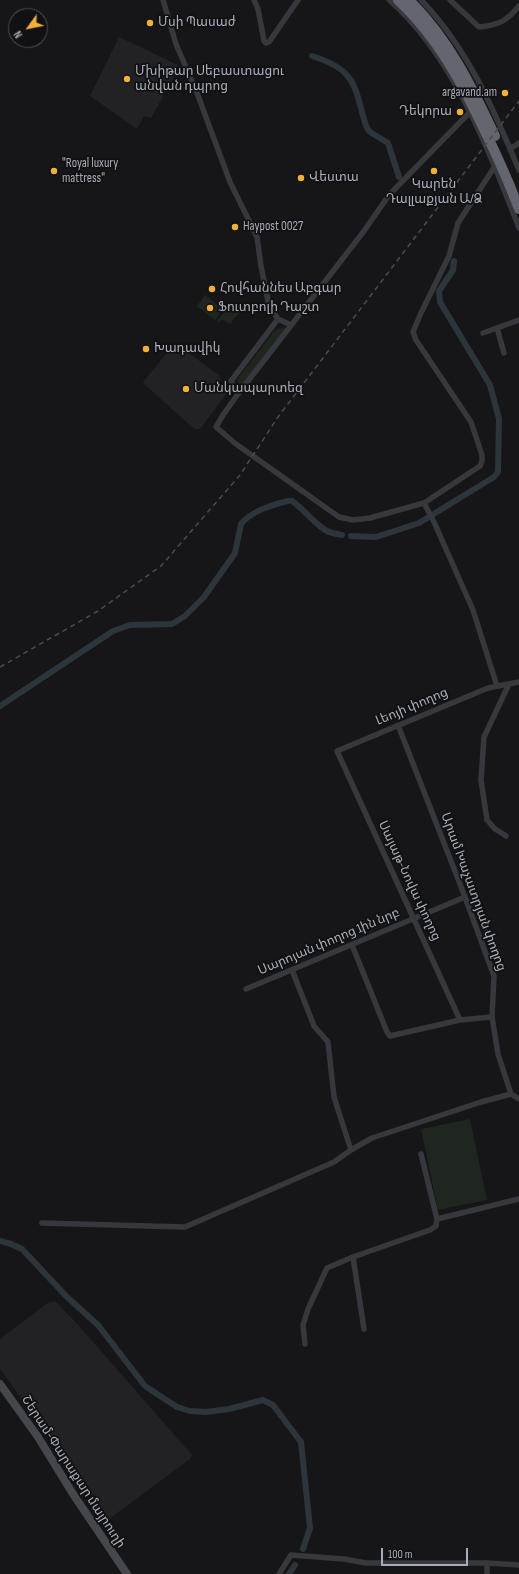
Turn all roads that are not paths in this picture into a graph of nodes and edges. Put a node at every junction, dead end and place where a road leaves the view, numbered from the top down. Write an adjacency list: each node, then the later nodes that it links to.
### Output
1 (163, 0): 18 (street)
2 (254, 0): 3 (street)
3 (298, 0)
4 (389, 0): 10 (street)
5 (398, 0): 11 (highway)
6 (409, 0): 11 (highway)
7 (422, 0): 11 (street)
8 (450, 0): 9 (street)
9 (519, 6)
10 (470, 112): 11 (street); 20 (street)
11 (484, 118): 13 (highway); 13 (street)
12 (519, 143): 13 (street)
13 (501, 156): 14 (street); 15 (highway); 16 (highway); 17 (street); 25 (street)
14 (519, 170)
15 (519, 188)
16 (519, 209)
17 (519, 228)
18 (278, 319): 20 (street); 24 (street)
19 (519, 320): 21 (street)
20 (291, 325): 24 (street)
21 (497, 328): 22 (street); 23 (street)
22 (483, 333)
23 (504, 353)
24 (238, 394): 25 (street)
25 (424, 503): 28 (street)
26 (519, 682): 27 (street, Լեոյի փողոց)
27 (509, 684): 28 (street, Լեոյի փողոց); 31 (street)
28 (497, 686): 29 (street, Լեոյի փողոց)
29 (398, 725): 30 (street, Լեոյի փողոց); 32 (street, Արամ Խաչատրյան փողոց)
30 (337, 751): 33 (street, Սայաթ-Նովա փողոց)
31 (506, 836)
32 (465, 897): 33 (street, Սարոյան փողոց 1ին նրբ); 37 (street, Արամ Խաչատրյան փողոց)
33 (414, 918): 34 (street, Սարոյան փողոց 1ին նրբ); 38 (street, Սայաթ-Նովա փողոց)
34 (352, 945): 35 (street, Սարոյան փողոց 1ին նրբ); 38 (street)
35 (292, 970): 36 (street, Սարոյան փողոց 1ին նրբ); 41 (street)
36 (246, 988)
37 (492, 1017): 38 (street); 39 (street, Արամ Խաչատրյան փողոց)
38 (460, 1020)
39 (511, 1094): 40 (street); 41 (street)
40 (519, 1099)
41 (351, 1150): 45 (street)
42 (421, 1154): 44 (street)
43 (519, 1199): 44 (street)
44 (437, 1219): 46 (street)
45 (42, 1223)
46 (353, 1257): 47 (street); 48 (street)
47 (364, 1329)
48 (305, 1344)
49 (0, 1384): 52 (street, Շերամ-Փարաքար մայրուղի)
50 (486, 1563): 51 (street); 53 (street); 54 (street)
51 (519, 1565)
52 (127, 1574)
53 (279, 1574)
54 (487, 1574)

